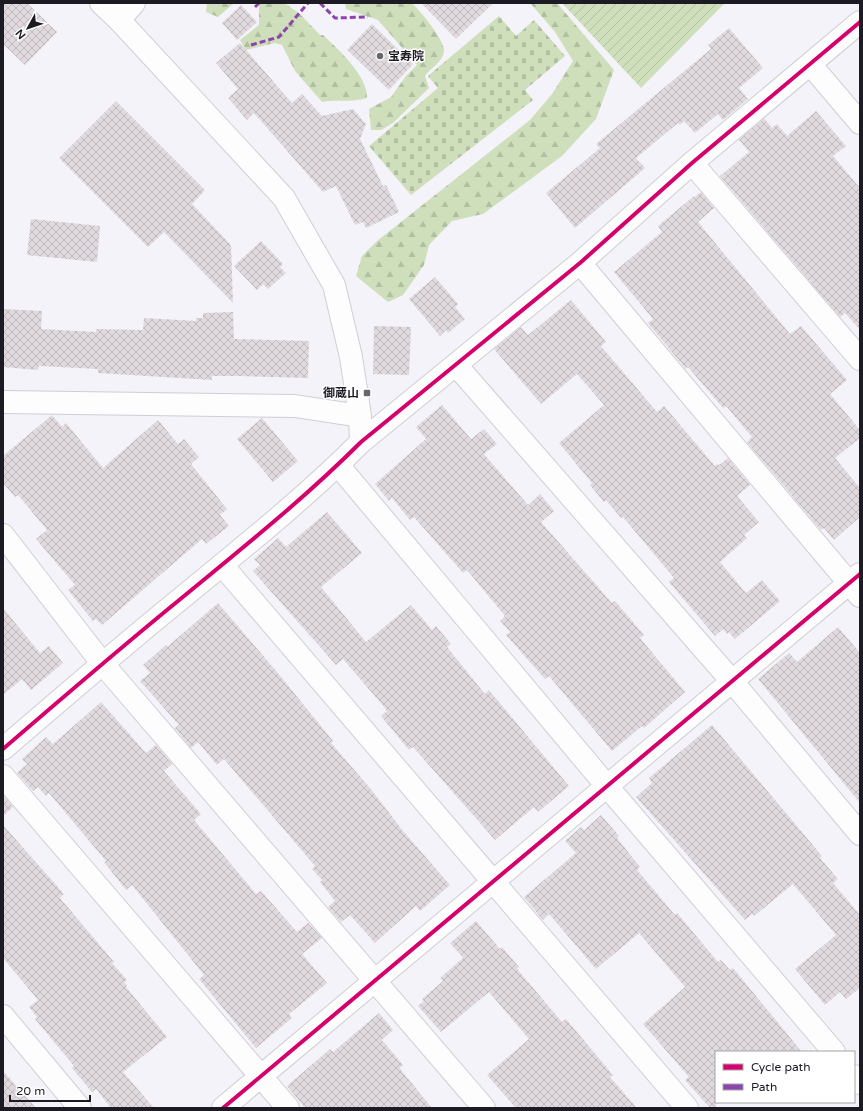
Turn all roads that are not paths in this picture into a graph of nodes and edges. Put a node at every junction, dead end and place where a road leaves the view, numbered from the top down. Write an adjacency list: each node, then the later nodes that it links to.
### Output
1 (101, 3): 3 (street)
2 (134, 3): 3 (street)
3 (119, 20): 12 (street)
4 (860, 22): 5 (street)
5 (810, 64): 6 (street); 7 (street)
6 (860, 123)
7 (692, 163): 8 (street); 9 (street)
8 (580, 263): 10 (street); 17 (street)
9 (860, 359)
10 (456, 365): 13 (street); 19 (street)
11 (3, 402): 12 (street)
12 (360, 416): 13 (street)
13 (361, 442): 14 (street)
14 (338, 465): 16 (street); 22 (street)
15 (3, 535): 18 (street)
16 (222, 565): 18 (street); 24 (street)
17 (856, 584): 19 (street)
18 (102, 663): 20 (street); 25 (street)
19 (732, 680): 22 (street); 23 (street)
20 (3, 749)
21 (3, 776): 28 (street)
22 (606, 785): 24 (street); 27 (street)
23 (860, 834)
24 (492, 881): 25 (street); 33 (street)
25 (375, 979): 28 (street); 32 (street)
26 (3, 1016): 29 (street)
27 (833, 1051)
28 (261, 1077): 30 (street); 31 (street)
29 (80, 1108)
30 (223, 1108)
31 (288, 1108)
32 (484, 1108)
33 (687, 1108)

